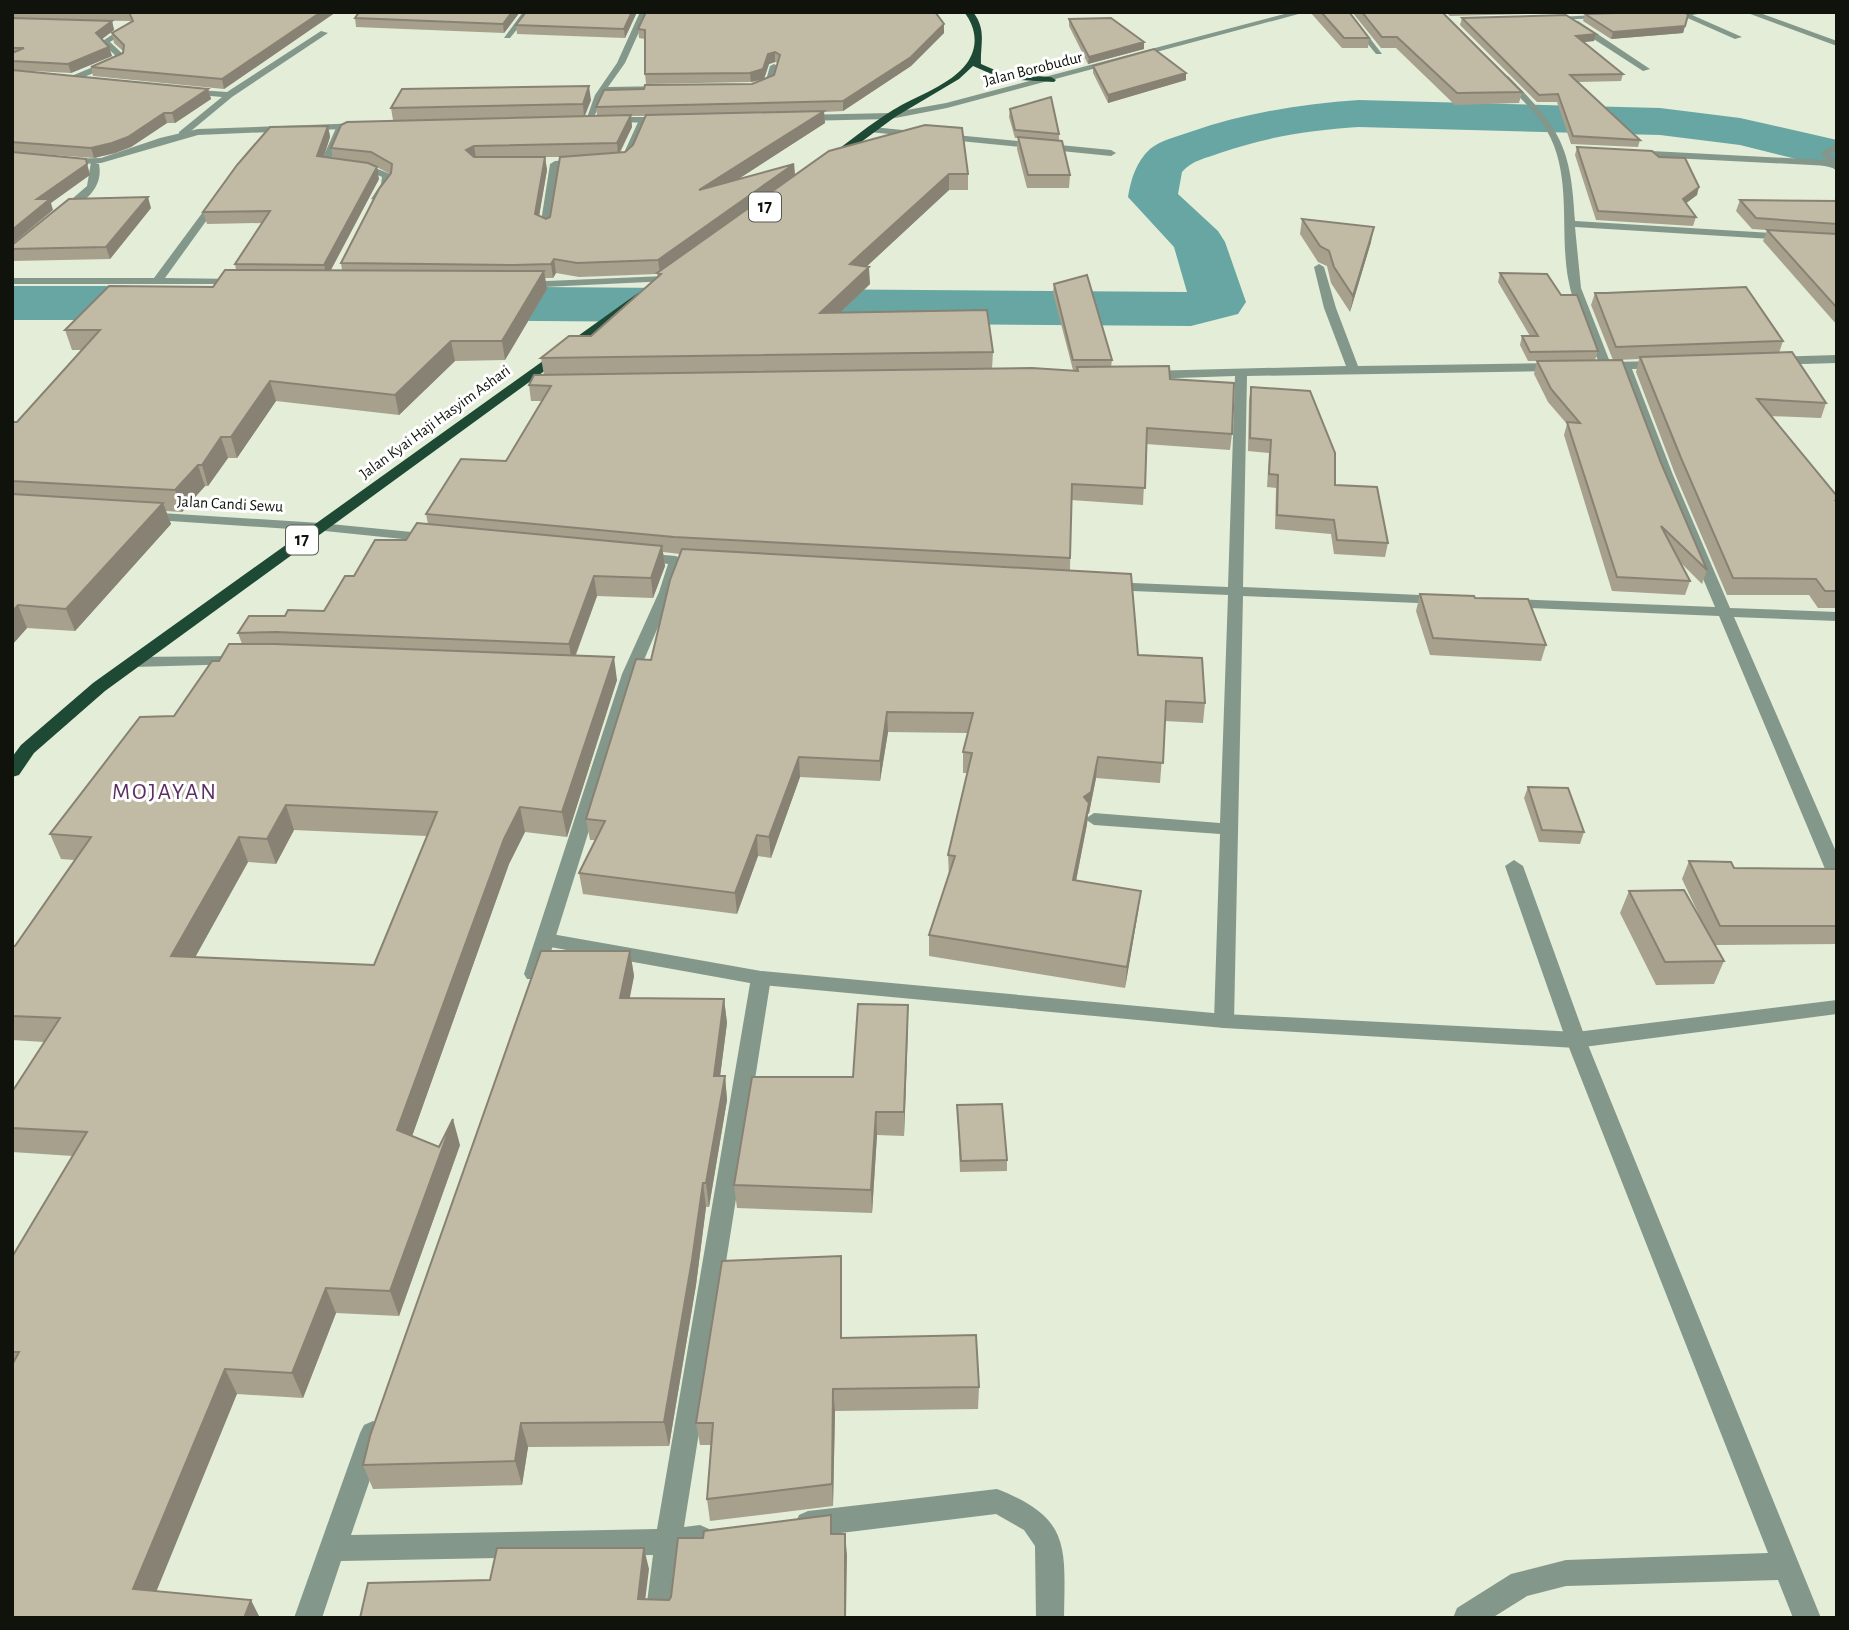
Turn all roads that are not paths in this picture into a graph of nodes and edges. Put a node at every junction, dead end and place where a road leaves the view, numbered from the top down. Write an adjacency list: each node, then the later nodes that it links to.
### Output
1 (527, 12): 16 (street)
2 (644, 12): 31 (street)
3 (968, 12): 13 (highway)
4 (1302, 12): 26 (street, Jalan Borobudur)
5 (1346, 12): 19 (street)
6 (1706, 12): 8 (street)
7 (1749, 12): 18 (street)
8 (1683, 14): 9 (street); 17 (street)
9 (1660, 15)
10 (1621, 16): 11 (street)
11 (1566, 17): 12 (street); 22 (street)
12 (1540, 18)
13 (976, 20): 20 (highway)
14 (117, 26): 25 (street)
15 (324, 33): 32 (street)
16 (507, 36)
17 (1738, 37)
18 (1837, 44)
19 (1379, 52)
20 (976, 53): 26 (highway); 33 (highway)
21 (774, 66): 28 (street)
22 (1646, 69)
23 (1499, 72): 45 (street)
24 (60, 78): 25 (street)
25 (72, 79): 27 (street)
26 (1051, 80): 33 (street, Jalan Borobudur)
27 (99, 81)
28 (739, 88)
29 (177, 89): 32 (street)
30 (671, 89): 31 (street)
31 (603, 90): 38 (street)
32 (229, 95): 43 (street)
33 (890, 116): 34 (street, Jalan Borobudur); 42 (highway)
34 (785, 118)
35 (643, 120): 36 (street); 38 (street); 52 (street)
36 (682, 120)
37 (574, 121): 38 (street)
38 (588, 121)
39 (380, 126): 40 (street)
40 (341, 127): 41 (street); 58 (street)
41 (271, 130): 43 (street); 44 (street)
42 (872, 130): 48 (street); 56 (highway)
43 (182, 134): 53 (street)
44 (262, 141)
45 (1559, 149): 46 (street); 60 (street)
46 (1573, 150)
47 (1627, 152): 49 (street)
48 (1111, 153)
49 (1832, 156)
50 (55, 161): 53 (street)
51 (588, 163): 55 (street)
52 (599, 163)
53 (94, 164): 59 (street)
54 (542, 164): 55 (street)
55 (555, 164): 61 (street)
56 (820, 167)
57 (227, 184): 67 (street)
58 (368, 213)
59 (53, 220)
60 (1567, 224): 62 (street); 73 (street)
61 (545, 228)
62 (1837, 240)
63 (1320, 267): 75 (street)
64 (676, 271): 65 (highway, Jalan Kyai Haji Hasyim Ashari / 17)
65 (665, 279): 69 (street); 78 (highway, Jalan Kyai Haji Hasyim Ashari / 17)
66 (12, 281): 67 (street)
67 (158, 281): 68 (street)
68 (252, 282)
69 (504, 285)
70 (1837, 359): 71 (street)
71 (1757, 362)
72 (1678, 365): 73 (street)
73 (1625, 366): 88 (street)
74 (1566, 367): 75 (street)
75 (1353, 369): 76 (street)
76 (1241, 374): 77 (street); 85 (street)
77 (1134, 376)
78 (517, 384): 79 (street); 81 (highway, Jalan Kyai Haji Hasyim Ashari / 17)
79 (545, 384)
80 (124, 515): 81 (street, Jalan Candi Sewu)
81 (320, 527): 82 (street, Jalan Candi Sewu); 91 (highway, Jalan Kyai Haji Hasyim Ashari / 17)
82 (457, 540)
83 (621, 555): 97 (street)
84 (1098, 585): 85 (street)
85 (1234, 592): 86 (street); 94 (street)
86 (1452, 600)
87 (1492, 602): 88 (street)
88 (1726, 613): 89 (street); 96 (street)
89 (1837, 617)
90 (254, 660): 91 (street)
91 (133, 662): 92 (highway, Jalan Kyai Haji Hasyim Ashari / 17)
92 (12, 771)
93 (1094, 819): 94 (street)
94 (1229, 829): 101 (street)
95 (1514, 866): 102 (street)
96 (1837, 876)
97 (546, 940): 98 (street); 99 (street)
98 (761, 978): 101 (street); 106 (street)
99 (528, 992)
100 (1837, 1007): 102 (street)
101 (1224, 1021): 102 (street)
102 (1577, 1040): 108 (street)
103 (378, 1419): 107 (street)
104 (778, 1528): 111 (street)
105 (723, 1535): 106 (street)
106 (668, 1542): 107 (street); 110 (street)
107 (332, 1548): 109 (street)
108 (1786, 1566): 112 (street); 113 (street)
109 (308, 1618)
110 (659, 1618)
111 (1050, 1618)
112 (1467, 1618)
113 (1807, 1618)

